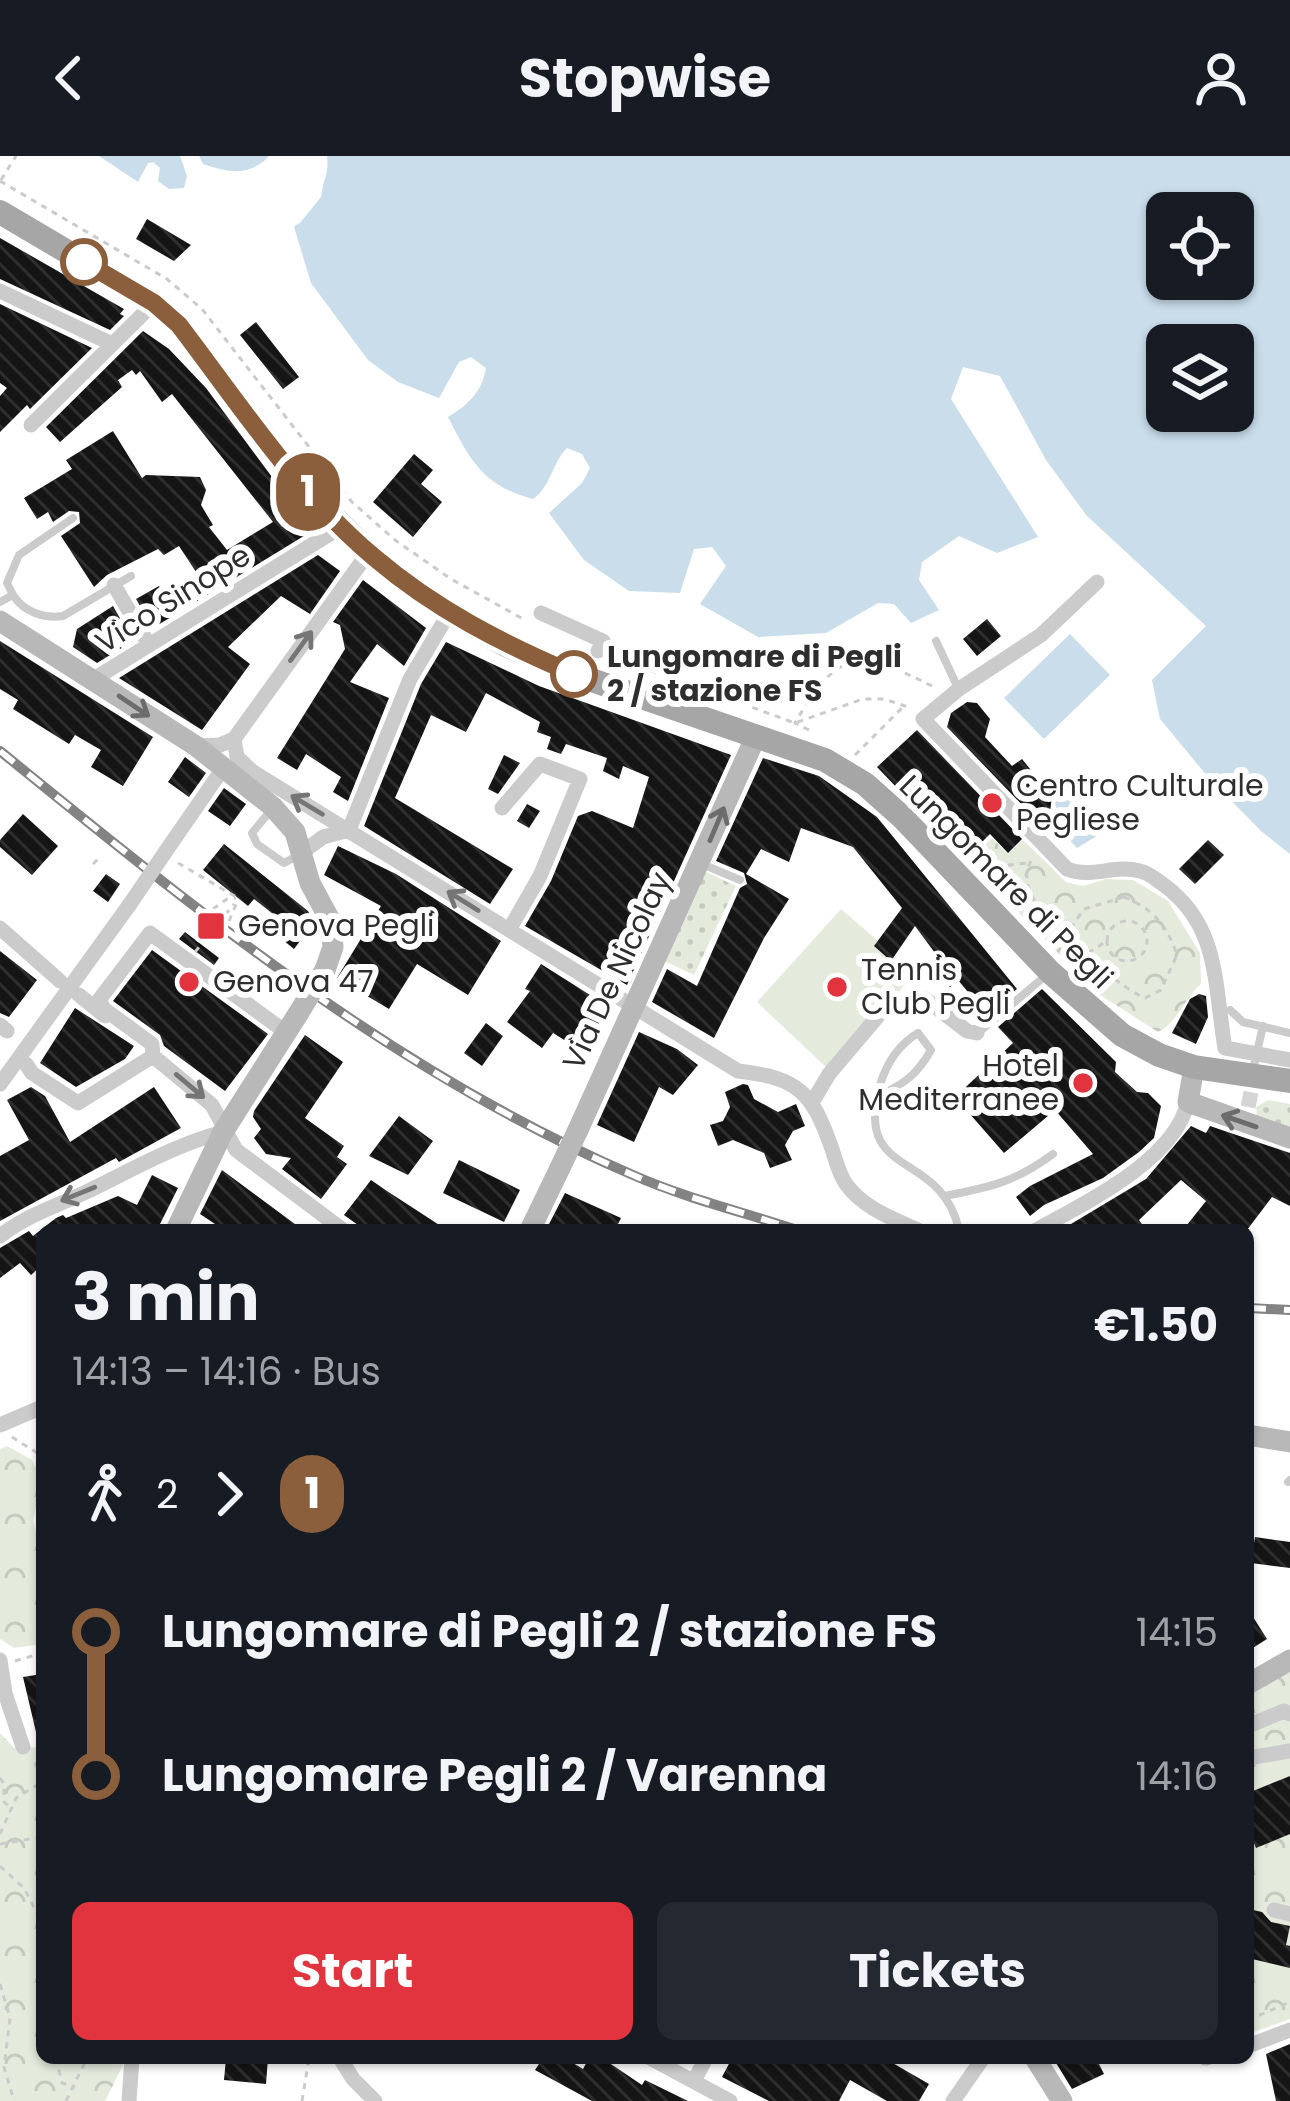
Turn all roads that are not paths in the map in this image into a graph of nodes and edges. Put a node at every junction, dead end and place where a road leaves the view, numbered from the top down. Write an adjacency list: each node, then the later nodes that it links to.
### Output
1 (0, 212): 3 (main road, Lungomare di Pegli)
2 (0, 291): 4 (street)
3 (154, 303): 4 (street); 7 (main road, Lungomare di Pegli)
4 (112, 344): 5 (street)
5 (31, 425)
6 (73, 518): 12 (lane)
7 (341, 527): 8 (main road, Lungomare di Pegli); 18 (street, Vico Sinope)
8 (368, 553): 14 (main road, Lungomare di Pegli); 23 (street, one-way to 8)
9 (131, 575): 11 (lane)
10 (1097, 582): 21 (street)
11 (114, 585): 12 (lane); 18 (street)
12 (13, 595): 13 (lane)
13 (0, 602)
14 (449, 613): 22 (main road, Lungomare di Pegli); 29 (street)
15 (538, 620): 19 (street)
16 (0, 621): 20 (street)
17 (936, 641): 21 (lane)
18 (149, 645): 20 (street, Vico Sinope)
19 (598, 651)
20 (94, 679): 24 (street, one-way to 24)
21 (953, 693): 38 (street, Lungomare di Pegli)
22 (756, 736): 31 (street, Via De Nicolay, one-way to 22); 35 (main road, Lungomare di Pegli)
23 (234, 739): 24 (street); 26 (street)
24 (196, 746): 25 (street)
25 (224, 767): 27 (street); 50 (street, bridge)
26 (266, 780): 27 (lane); 29 (street, one-way to 26)
27 (273, 807): 30 (street); 30 (lane)
28 (502, 808): 34 (street)
29 (349, 830): 30 (street); 34 (street, one-way to 29)
30 (300, 854): 40 (street, bridge)
31 (700, 863): 32 (lane); 39 (street, Via De Nicolay)
32 (740, 880)
33 (0, 928): 36 (street)
34 (509, 930): 39 (street)
35 (1050, 972): 42 (lane); 48 (main road, Lungomare di Pegli)
36 (60, 981)
37 (79, 995): 44 (street)
38 (1224, 1005): 41 (lane); 47 (street, Lungomare di Pegli)
39 (634, 1006): 52 (street); 60 (street, Via De Nicolay, bridge)
40 (292, 1023): 44 (street); 54 (street)
41 (1263, 1026): 43 (lane); 47 (lane)
42 (977, 1033): 52 (street)
43 (1290, 1034)
44 (153, 1056): 46 (street); 54 (street, one-way to 54)
45 (1290, 1060): 47 (street)
46 (26, 1064)
47 (1254, 1065): 48 (main road, Lungomare di Pegli); 49 (main road, Lungomare di Pegli)
48 (1194, 1067): 53 (street)
49 (1290, 1081)
50 (0, 1084)
51 (878, 1096): 51 (lane); 57 (lane)
52 (813, 1101): 61 (street)
53 (1188, 1102): 55 (street, one-way to 53); 63 (street)
54 (223, 1132): 58 (street); 59 (street); 64 (street, one-way to 64)
55 (1290, 1138)
56 (1053, 1154): 57 (lane)
57 (945, 1196): 62 (lane)
58 (179, 1224)
59 (335, 1224)
60 (533, 1224)
61 (905, 1224)
62 (957, 1224)
63 (1047, 1224)
64 (0, 1236)
65 (36, 1410): 66 (street)
66 (5, 1424)
67 (1254, 1436): 68 (street)
68 (1290, 1442)
69 (1290, 1660): 71 (street)
70 (1, 1661): 74 (street)
71 (1254, 1681)
72 (1290, 1714): 73 (street)
73 (1254, 1724)
74 (23, 1747)
75 (1290, 1751): 76 (street)
76 (1254, 1757)
77 (1290, 2030): 78 (street)
78 (1254, 2044)
79 (131, 2064): 86 (street)
80 (343, 2064): 87 (street)
81 (661, 2064): 85 (street)
82 (703, 2064): 85 (street)
83 (978, 2064): 89 (street)
84 (1039, 2064): 90 (street)
85 (694, 2081): 88 (street)
86 (128, 2101)
87 (375, 2101)
88 (730, 2101)
89 (953, 2101)
90 (1062, 2101)

